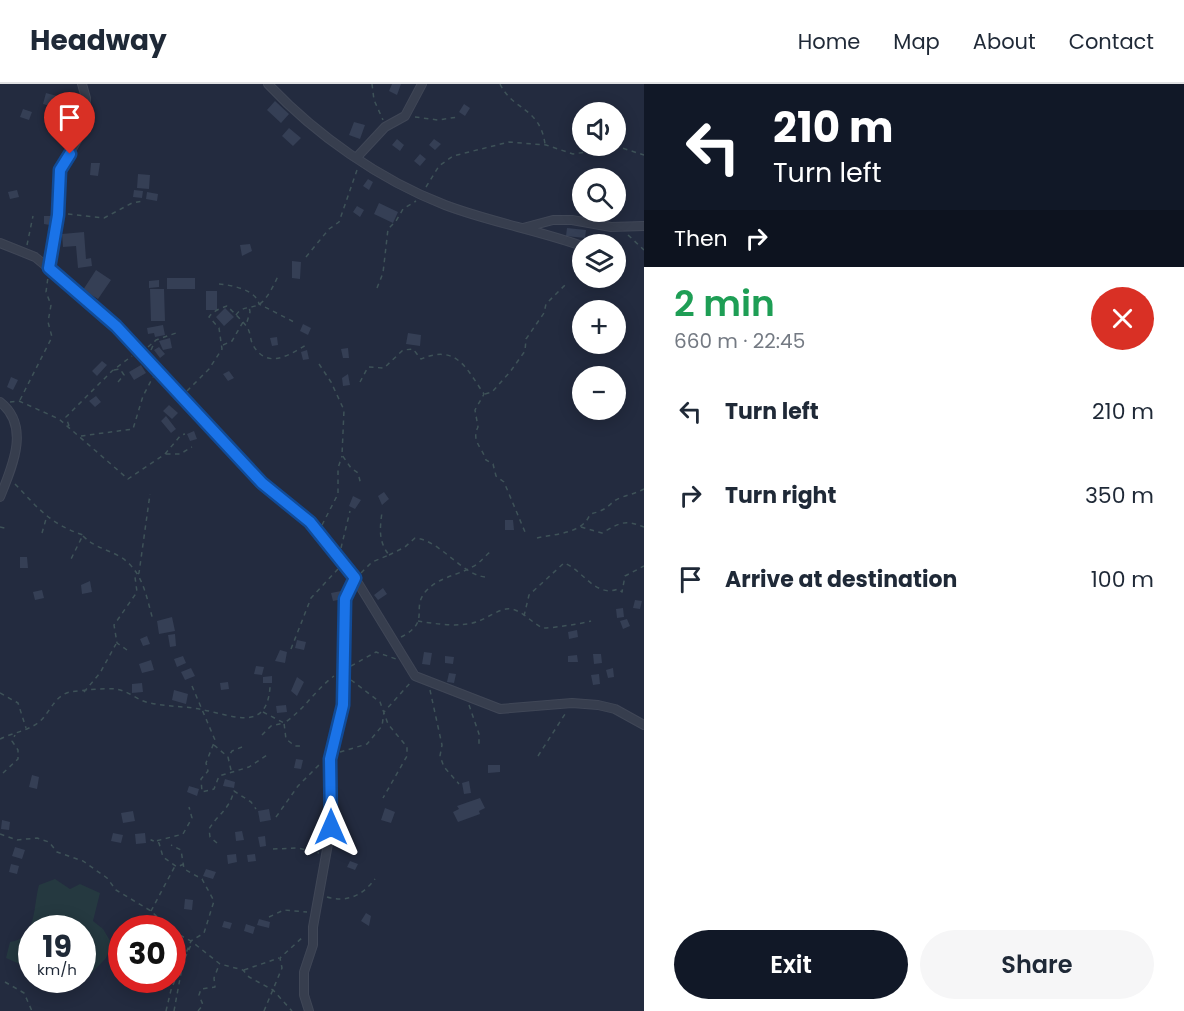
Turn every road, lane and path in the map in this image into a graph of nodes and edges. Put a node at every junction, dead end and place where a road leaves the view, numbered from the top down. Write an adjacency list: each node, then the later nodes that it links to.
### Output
1 (82, 84): 14 (street)
2 (268, 84): 11 (street)
3 (372, 84): 8 (path)
4 (422, 84): 6 (street)
5 (500, 84): 9 (path)
6 (405, 116): 7 (path); 8 (street)
7 (458, 117)
8 (385, 127): 11 (street)
9 (546, 145): 10 (path); 12 (path)
10 (644, 155)
11 (361, 159): 12 (street); 23 (path)
12 (422, 194): 18 (street); 28 (path)
13 (143, 201): 14 (path)
14 (58, 215): 24 (street)
15 (33, 216): 22 (path)
16 (644, 226): 17 (street)
17 (611, 227): 18 (street); 21 (path)
18 (523, 228): 20 (street)
19 (0, 243): 22 (street)
20 (572, 243)
21 (644, 250)
22 (26, 252): 24 (street)
23 (306, 257)
24 (49, 268): 38 (street); 46 (path)
25 (278, 276): 29 (path)
26 (567, 283): 44 (path)
27 (219, 284): 29 (path)
28 (376, 288)
29 (259, 304): 30 (path); 33 (path)
30 (249, 306): 31 (path); 32 (path)
31 (236, 315): 32 (path); 36 (path)
32 (243, 322): 36 (path); 37 (path)
33 (294, 322)
34 (176, 333): 35 (path)
35 (156, 340): 38 (path); 38 (path)
36 (222, 345): 45 (path)
37 (306, 345)
38 (141, 354): 40 (path); 41 (street)
39 (319, 364): 57 (path)
40 (112, 370): 42 (path); 48 (path)
41 (157, 371): 45 (street); 54 (path)
42 (118, 382)
43 (360, 382): 44 (path)
44 (484, 394): 72 (path)
45 (183, 396): 70 (street)
46 (19, 400): 47 (path); 49 (path)
47 (1, 403): 58 (street)
48 (66, 417): 49 (path); 50 (path)
49 (59, 419): 50 (path)
50 (69, 427): 54 (path)
51 (180, 431): 53 (path)
52 (185, 434): 53 (path)
53 (181, 435): 56 (path)
54 (81, 436): 56 (path)
55 (192, 447): 56 (path)
56 (165, 454)
57 (342, 455): 59 (path); 70 (path)
58 (8, 477): 62 (street); 65 (path)
59 (361, 485)
60 (644, 489): 66 (path)
61 (150, 494): 81 (path)
62 (0, 497)
63 (350, 511): 77 (path)
64 (382, 512): 76 (path)
65 (47, 518): 71 (path); 73 (path)
66 (580, 526): 68 (path); 74 (path)
67 (0, 527): 69 (path)
68 (644, 527)
69 (8, 529)
70 (318, 531): 77 (street)
71 (42, 532)
72 (525, 532)
73 (83, 535): 78 (path); 81 (path)
74 (537, 538)
75 (490, 552): 80 (path)
76 (389, 555): 80 (path); 83 (path)
77 (338, 556): 83 (street); 90 (path)
78 (70, 561)
79 (644, 566): 84 (path)
80 (469, 569): 82 (path); 86 (path)
81 (139, 573): 85 (path); 89 (path)
82 (488, 577)
83 (355, 578): 88 (street); 93 (street)
84 (524, 616): 86 (path); 87 (path)
85 (153, 620)
86 (418, 621): 88 (path)
87 (591, 621)
88 (394, 640): 92 (street)
89 (117, 643): 91 (path); 98 (path)
90 (291, 648)
91 (127, 650)
92 (406, 662): 93 (path); 94 (street)
93 (342, 671): 104 (path); 105 (path); 115 (street)
94 (415, 676): 95 (street); 104 (path)
95 (428, 683): 100 (street); 122 (path)
96 (192, 686): 102 (path)
97 (270, 687): 103 (path)
98 (84, 692): 102 (path); 107 (path)
99 (0, 693): 107 (path)
100 (467, 698): 101 (street); 113 (path)
101 (572, 703): 106 (street); 117 (path)
102 (204, 710): 103 (path); 111 (path)
103 (262, 712): 105 (path)
104 (384, 712): 119 (path); 123 (path)
105 (284, 723): 109 (path); 112 (path)
106 (644, 725)
107 (26, 729): 108 (path)
108 (15, 735): 110 (path); 121 (path)
109 (262, 735)
110 (0, 739)
111 (213, 744): 118 (path); 120 (path)
112 (302, 746)
113 (479, 746)
114 (242, 747): 118 (path)
115 (332, 749): 119 (street); 126 (path)
116 (267, 755): 120 (path)
117 (538, 756)
118 (228, 757): 120 (path)
119 (330, 759): 131 (street)
120 (231, 771)
121 (3, 773)
122 (459, 784)
123 (384, 798)
124 (189, 807): 133 (path)
125 (256, 809): 128 (path)
126 (276, 817)
127 (0, 834): 137 (path)
128 (218, 843)
129 (171, 845): 132 (path)
130 (273, 849): 131 (path)
131 (326, 852): 135 (street)
132 (185, 864): 133 (path); 142 (path)
133 (176, 866): 137 (path)
134 (375, 879): 135 (path)
135 (320, 895): 136 (street)
136 (316, 909): 139 (path); 140 (street)
137 (151, 911): 138 (path)
138 (155, 915)
139 (269, 917)
140 (313, 927): 143 (path); 154 (street)
141 (186, 939): 142 (path)
142 (192, 942): 144 (path); 149 (path); 150 (path)
143 (280, 958): 145 (path); 147 (path)
144 (220, 964): 145 (path); 151 (path)
145 (243, 970): 147 (path)
146 (5, 982): 148 (path)
147 (273, 990): 152 (path); 153 (path)
148 (32, 1011)
149 (166, 1011)
150 (174, 1011)
151 (198, 1011)
152 (264, 1011)
153 (292, 1011)
154 (309, 1011)

